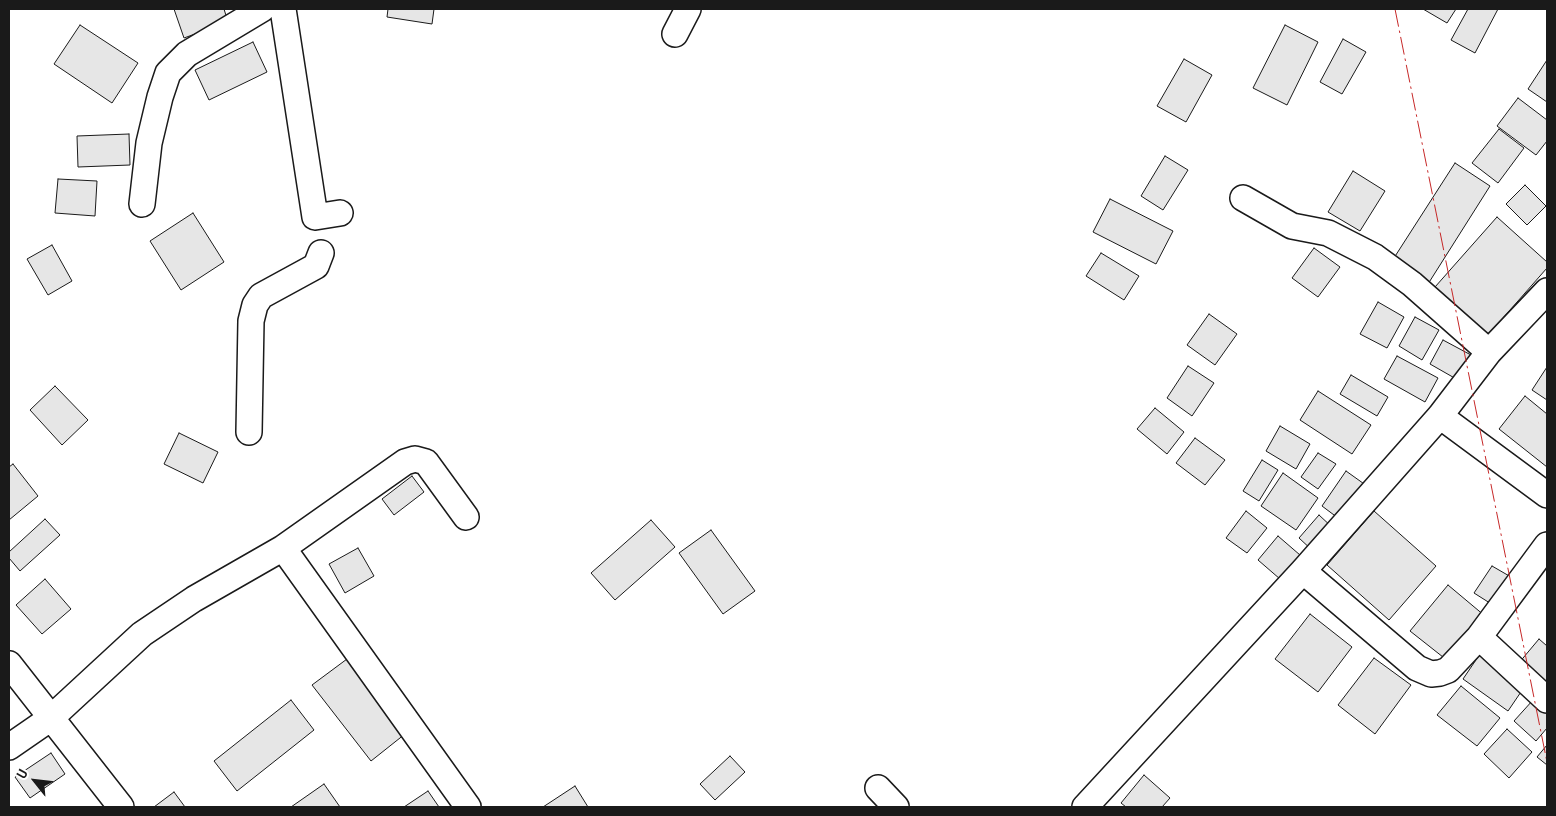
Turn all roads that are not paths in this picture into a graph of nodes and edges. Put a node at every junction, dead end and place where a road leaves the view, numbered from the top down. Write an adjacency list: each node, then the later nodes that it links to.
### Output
1 (262, 9): 6 (street)
2 (283, 9): 7 (street)
3 (688, 9): 4 (street)
4 (675, 34)
5 (1244, 198): 10 (street)
6 (142, 204)
7 (340, 213)
8 (321, 253): 12 (street)
9 (1547, 291): 10 (street)
10 (1490, 352): 11 (street)
11 (1440, 416): 13 (street); 17 (street)
12 (249, 432)
13 (1547, 495)
14 (466, 517): 16 (street)
15 (1547, 545): 18 (street)
16 (283, 548): 21 (street); 25 (street)
17 (1304, 571): 18 (street); 27 (street)
18 (1479, 637): 20 (street)
19 (9, 664): 21 (street)
20 (1547, 700)
21 (51, 718): 22 (street); 24 (street)
22 (9, 747)
23 (878, 788): 26 (street)
24 (121, 807)
25 (468, 807)
26 (896, 807)
27 (1085, 807)

